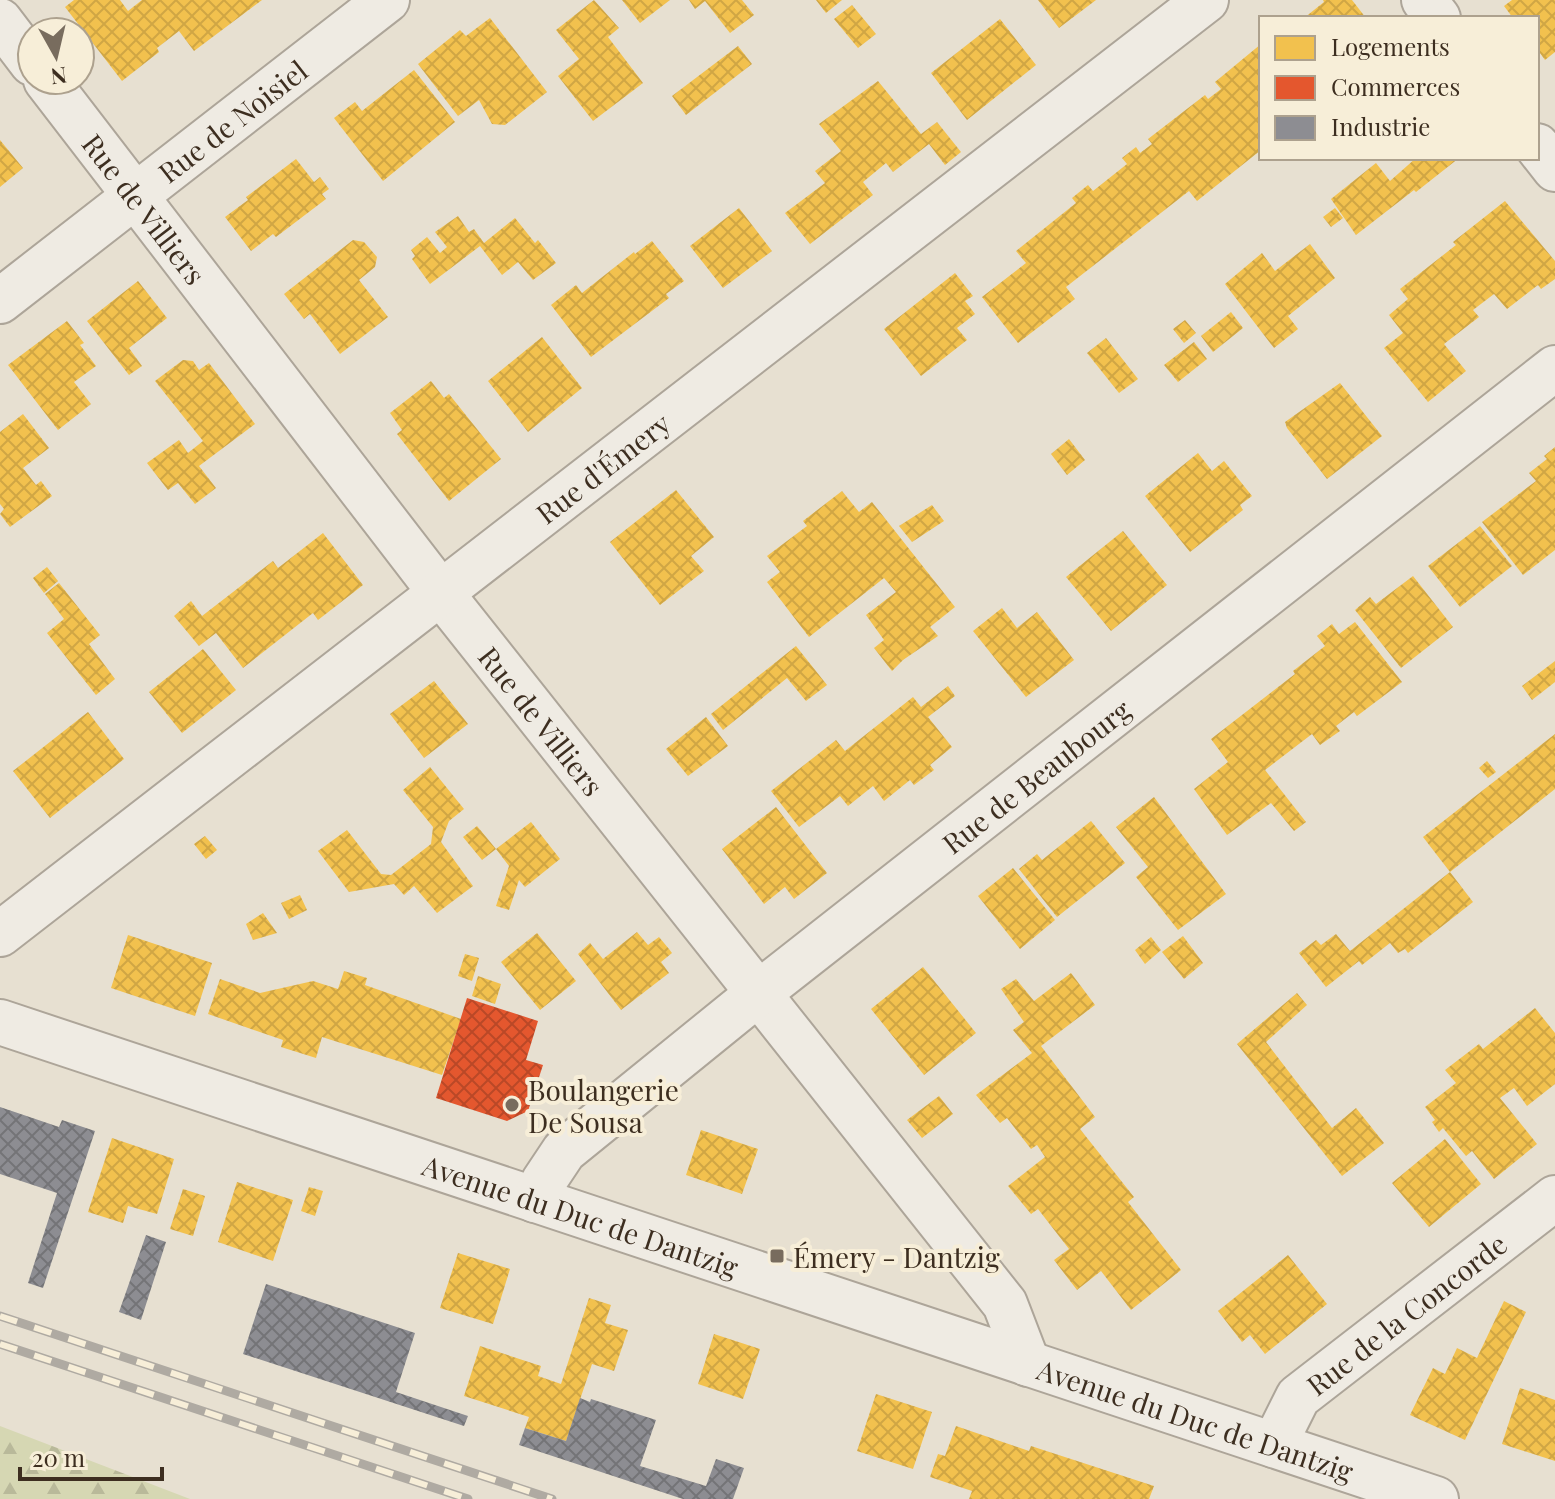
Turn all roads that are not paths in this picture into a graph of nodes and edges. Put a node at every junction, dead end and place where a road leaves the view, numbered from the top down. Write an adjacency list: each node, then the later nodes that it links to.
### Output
1 (387, 0): 10 (street, Rue de Noisiel)
2 (1206, 0): 13 (street, Rue d'Émery)
3 (1424, 0): 4 (street)
4 (1436, 16)
5 (0, 21): 6 (street)
6 (16, 42)
7 (58, 96): 10 (street, Rue de Villiers)
8 (1539, 149): 9 (street)
9 (1555, 169)
10 (135, 196): 11 (street, Rue de Noisiel); 13 (street, Rue de Villiers)
11 (0, 301)
12 (1555, 368): 15 (street, Rue de Beaubourg)
13 (440, 592): 14 (street, Rue d'Émery); 15 (street, Rue de Villiers)
14 (0, 934)
15 (760, 992): 18 (street, Rue de Beaubourg); 19 (street, Rue de Villiers)
16 (0, 1022): 18 (street, Avenue du Duc de Dantzig)
17 (1555, 1198): 20 (street, Rue de la Concorde)
18 (535, 1200): 19 (street, Avenue du Duc de Dantzig)
19 (1028, 1364): 20 (street, Avenue du Duc de Dantzig)
20 (1274, 1445): 21 (street, Avenue du Duc de Dantzig)
21 (1436, 1499)

